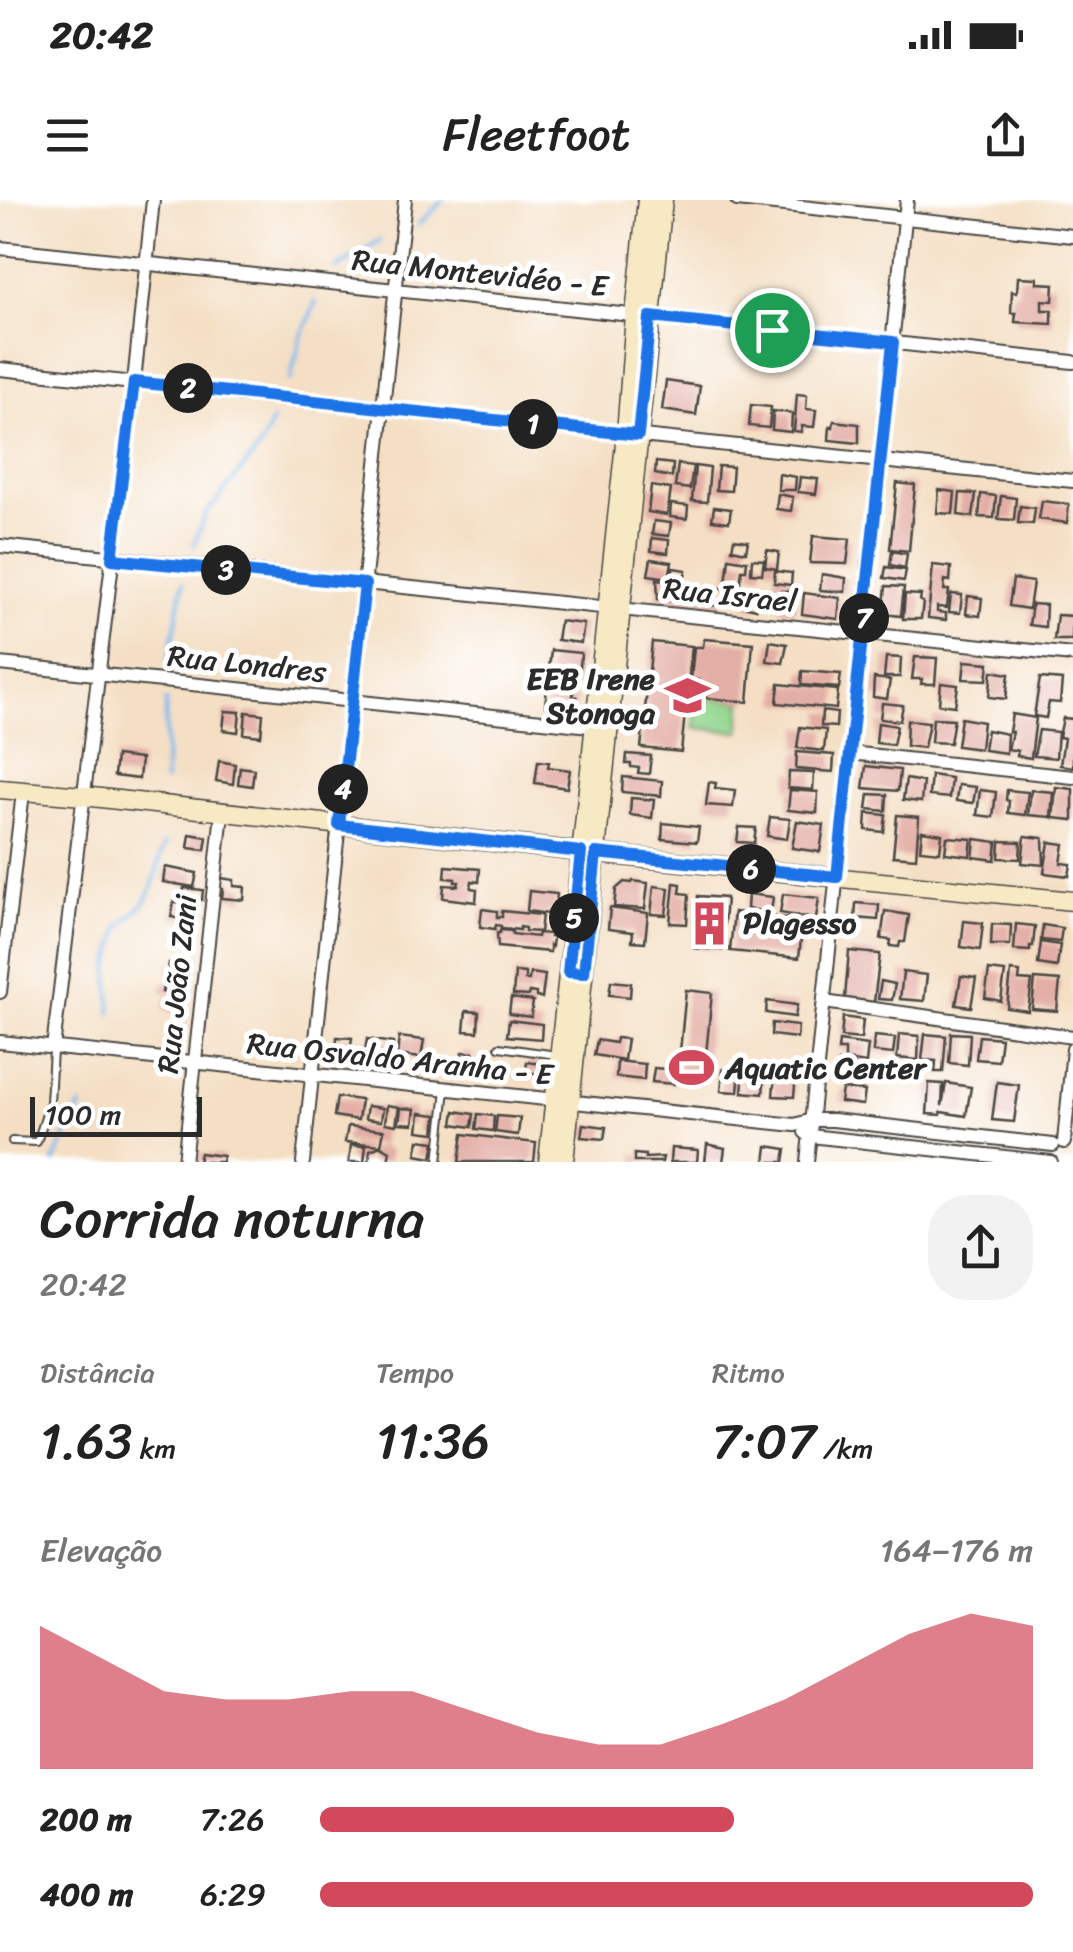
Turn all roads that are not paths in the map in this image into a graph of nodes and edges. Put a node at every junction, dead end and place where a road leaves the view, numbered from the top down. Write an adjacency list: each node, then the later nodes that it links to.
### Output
1 (153, 200): 10 (street)
2 (405, 200): 11 (street)
3 (647, 200): 12 (street)
4 (663, 200): 12 (street)
5 (737, 200): 7 (street)
6 (908, 200): 7 (street)
7 (906, 218): 8 (street); 13 (street)
8 (1073, 236)
9 (0, 248): 10 (street, Rua Montevidéo - E)
10 (146, 263): 11 (street, Rua Montevidéo - E); 16 (street)
11 (396, 290): 12 (street, Rua Montevidéo - E); 17 (street)
12 (642, 316): 13 (street, Rua Montevidéo - E); 18 (street)
13 (893, 342): 14 (street, Rua Montevidéo - E); 19 (street)
14 (1073, 362)
15 (0, 368): 16 (street)
16 (134, 382): 17 (street); 22 (street)
17 (383, 408): 18 (street); 23 (street)
18 (632, 434): 19 (street); 24 (street)
19 (880, 460): 20 (street); 25 (street)
20 (1073, 481)
21 (0, 546): 22 (street)
22 (112, 559): 23 (street, Rua Israel); 28 (street)
23 (365, 584): 24 (street, Rua Israel); 29 (street)
24 (613, 608): 25 (street, Rua Israel); 30 (street)
25 (862, 634): 26 (street, Rua Israel); 31 (street)
26 (1073, 655)
27 (0, 664): 28 (street, Rua Londres)
28 (98, 674): 29 (street, Rua Londres); 35 (street)
29 (352, 700): 30 (street, Rua Londres); 37 (street)
30 (600, 727): 38 (street)
31 (850, 753): 32 (street); 39 (street)
32 (1073, 777)
33 (0, 790): 34 (street)
34 (23, 792): 35 (street); 42 (street)
35 (83, 796): 36 (street); 47 (street)
36 (222, 813): 37 (street); 50 (street, Rua João Zani)
37 (339, 825): 38 (street); 51 (street)
38 (589, 855): 39 (street); 41 (street)
39 (837, 877): 40 (street); 43 (street)
40 (1073, 901)
41 (576, 972): 49 (street); 53 (street)
42 (0, 992)
43 (824, 1002): 44 (street); 54 (street)
44 (1073, 1036)
45 (0, 1042): 47 (street, Rua Osvaldo Aranha - E)
46 (499, 1047): 49 (lane)
47 (53, 1048): 50 (street, Rua Osvaldo Aranha - E); 60 (lane)
48 (1073, 1049): 62 (street)
49 (558, 1055): 53 (street)
50 (193, 1062): 51 (street, Rua Osvaldo Aranha - E); 65 (street, Rua João Zani)
51 (312, 1075): 52 (street, Rua Osvaldo Aranha - E); 66 (street)
52 (446, 1089): 53 (street, Rua Osvaldo Aranha - E); 67 (lane)
53 (562, 1101): 55 (street, Rua Osvaldo Aranha - E); 68 (street); 69 (street)
54 (812, 1120): 55 (street, Rua Osvaldo Aranha - E); 56 (street); 58 (street)
55 (795, 1125): 58 (street)
56 (873, 1125): 57 (street); 61 (street)
57 (932, 1132): 59 (street); 63 (street)
58 (810, 1136): 61 (street); 70 (street)
59 (998, 1139): 62 (street); 64 (street)
60 (12, 1142)
61 (871, 1142): 63 (street)
62 (1063, 1145): 71 (street)
63 (930, 1149): 64 (street)
64 (996, 1156): 71 (street)
65 (184, 1162)
66 (304, 1162)
67 (438, 1162)
68 (548, 1162)
69 (564, 1162)
70 (807, 1162)
71 (1052, 1162)

